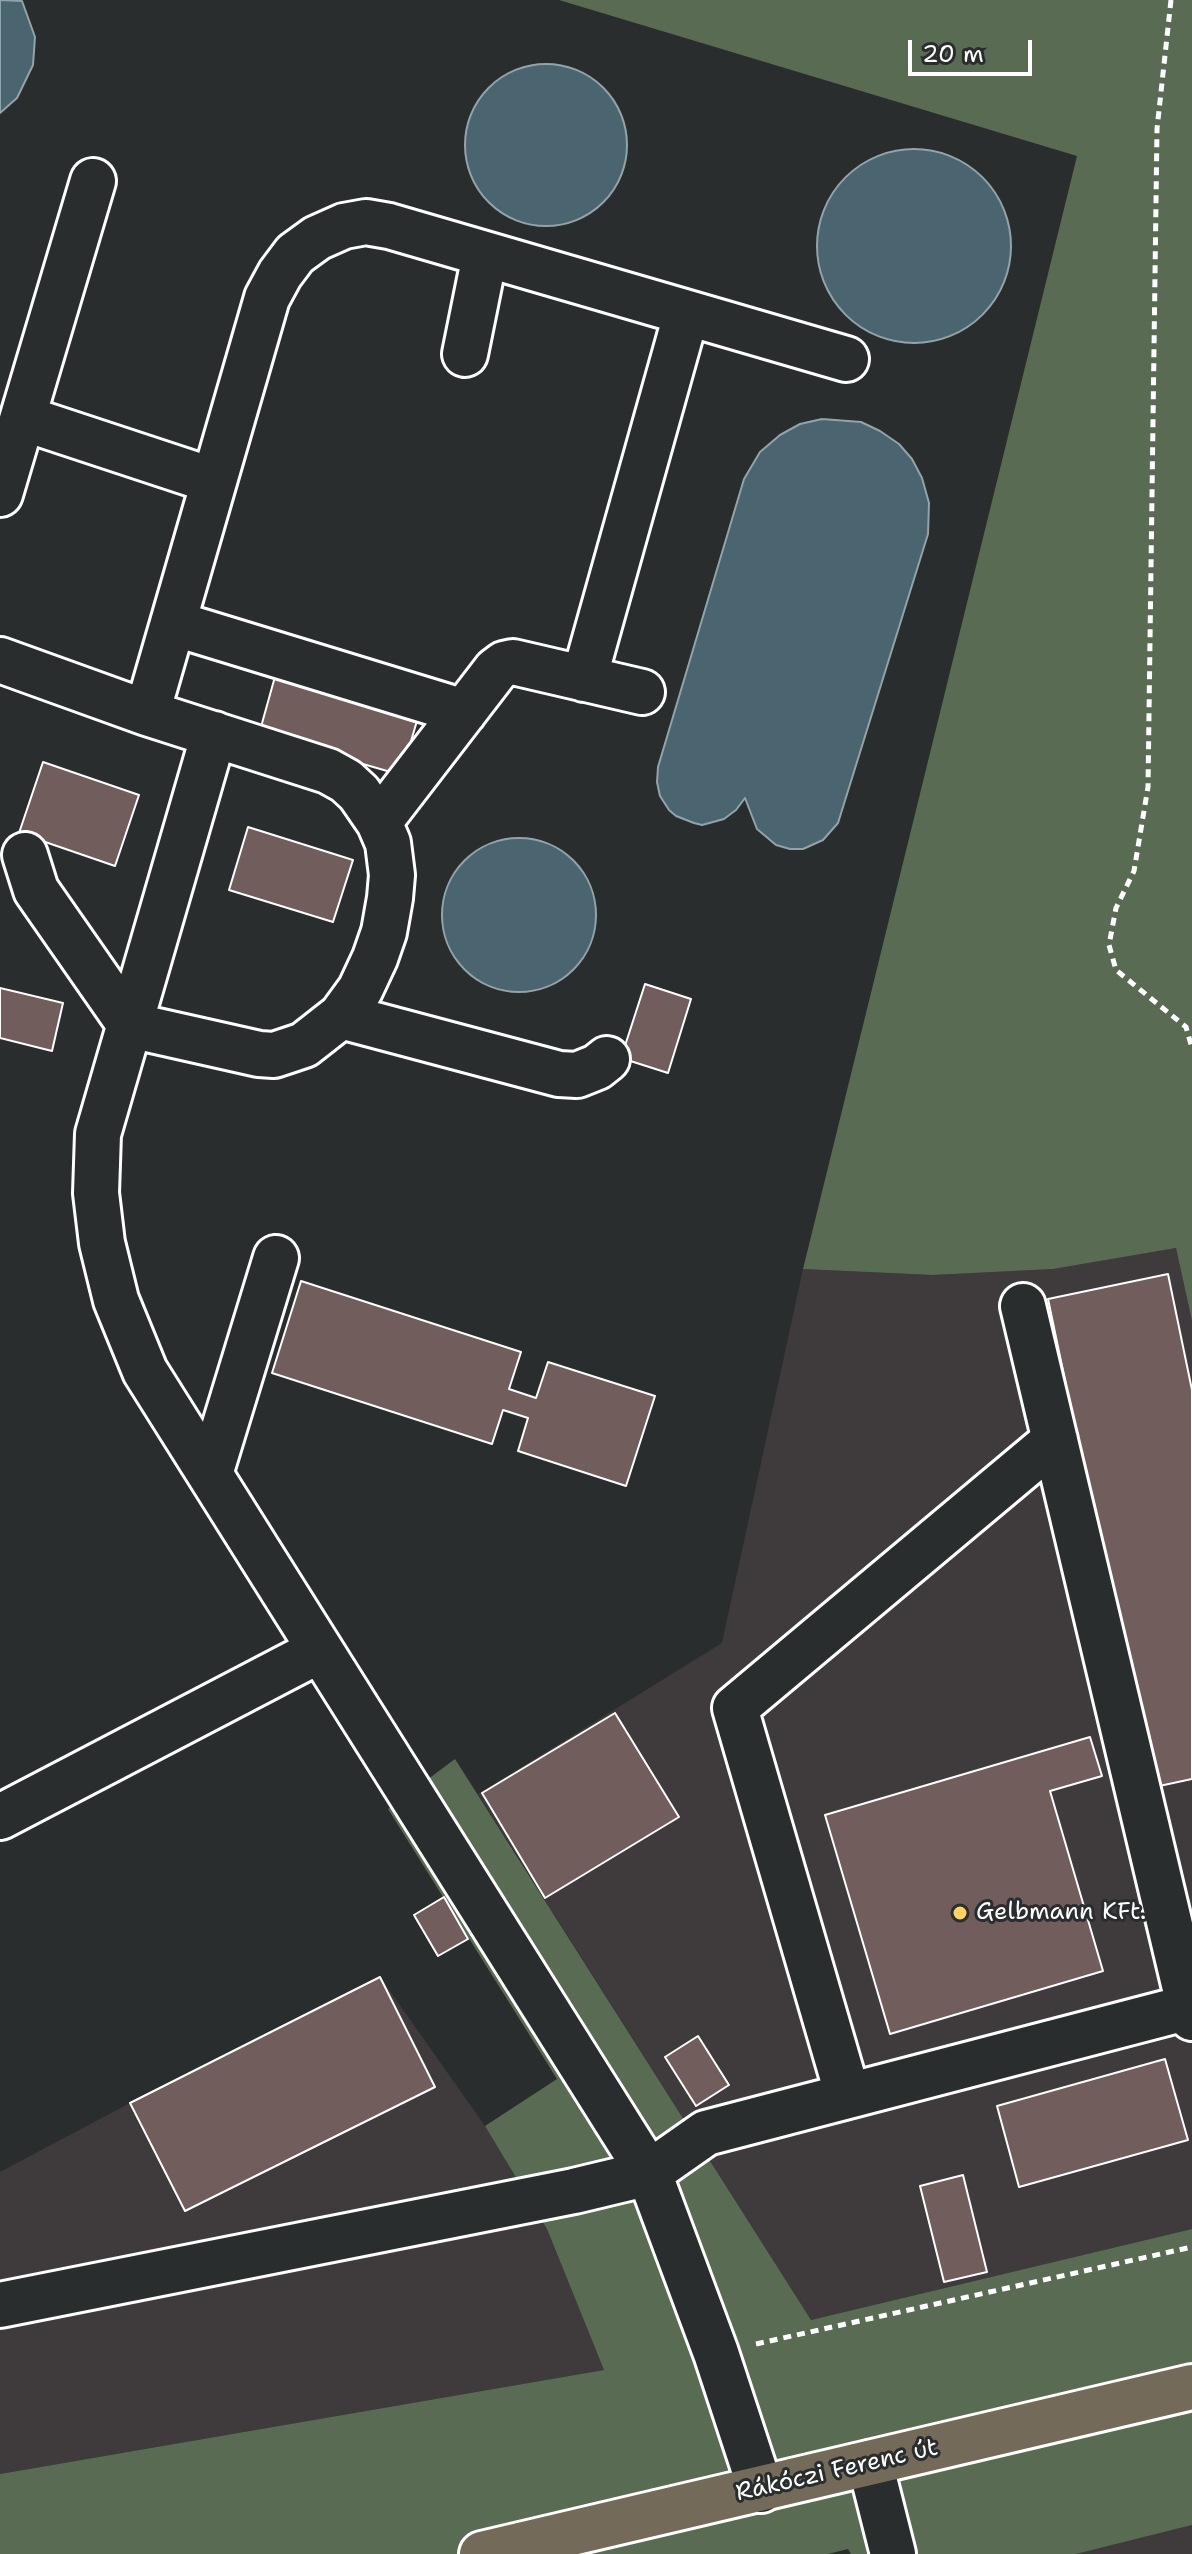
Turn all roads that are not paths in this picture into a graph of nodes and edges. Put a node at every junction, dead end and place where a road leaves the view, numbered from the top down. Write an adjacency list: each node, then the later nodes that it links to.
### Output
1 (93, 181): 6 (lane)
2 (485, 255): 3 (lane); 4 (lane); 7 (lane)
3 (686, 315): 5 (lane); 11 (lane)
4 (465, 354)
5 (846, 359)
6 (23, 418): 7 (lane); 8 (lane)
7 (214, 481): 9 (lane)
8 (0, 494)
9 (173, 623): 13 (lane); 14 (lane)
10 (0, 660): 14 (lane)
11 (584, 679): 12 (lane); 13 (lane)
12 (642, 692)
13 (464, 712): 16 (lane)
14 (147, 713): 15 (lane)
15 (214, 734): 16 (lane); 19 (lane)
16 (379, 822): 18 (lane)
17 (25, 855): 19 (lane)
18 (341, 1016): 19 (lane); 20 (lane)
19 (130, 1025): 24 (lane)
20 (607, 1059)
21 (276, 1258): 24 (lane)
22 (1023, 1306): 23 (lane)
23 (1055, 1440): 27 (lane); 28 (lane)
24 (210, 1474): 25 (lane)
25 (320, 1650): 26 (lane); 29 (lane)
26 (0, 1817)
27 (1191, 2012): 28 (lane)
28 (848, 2096): 29 (lane)
29 (649, 2173): 30 (lane); 33 (lane)
30 (0, 2305)
31 (1192, 2387): 32 (main road, Rákóczi Ferenc út)
32 (870, 2463): 33 (main road, Rákóczi Ferenc út); 35 (lane)
33 (761, 2490): 34 (main road, Rákóczi Ferenc út)
34 (482, 2554)
35 (893, 2554)

